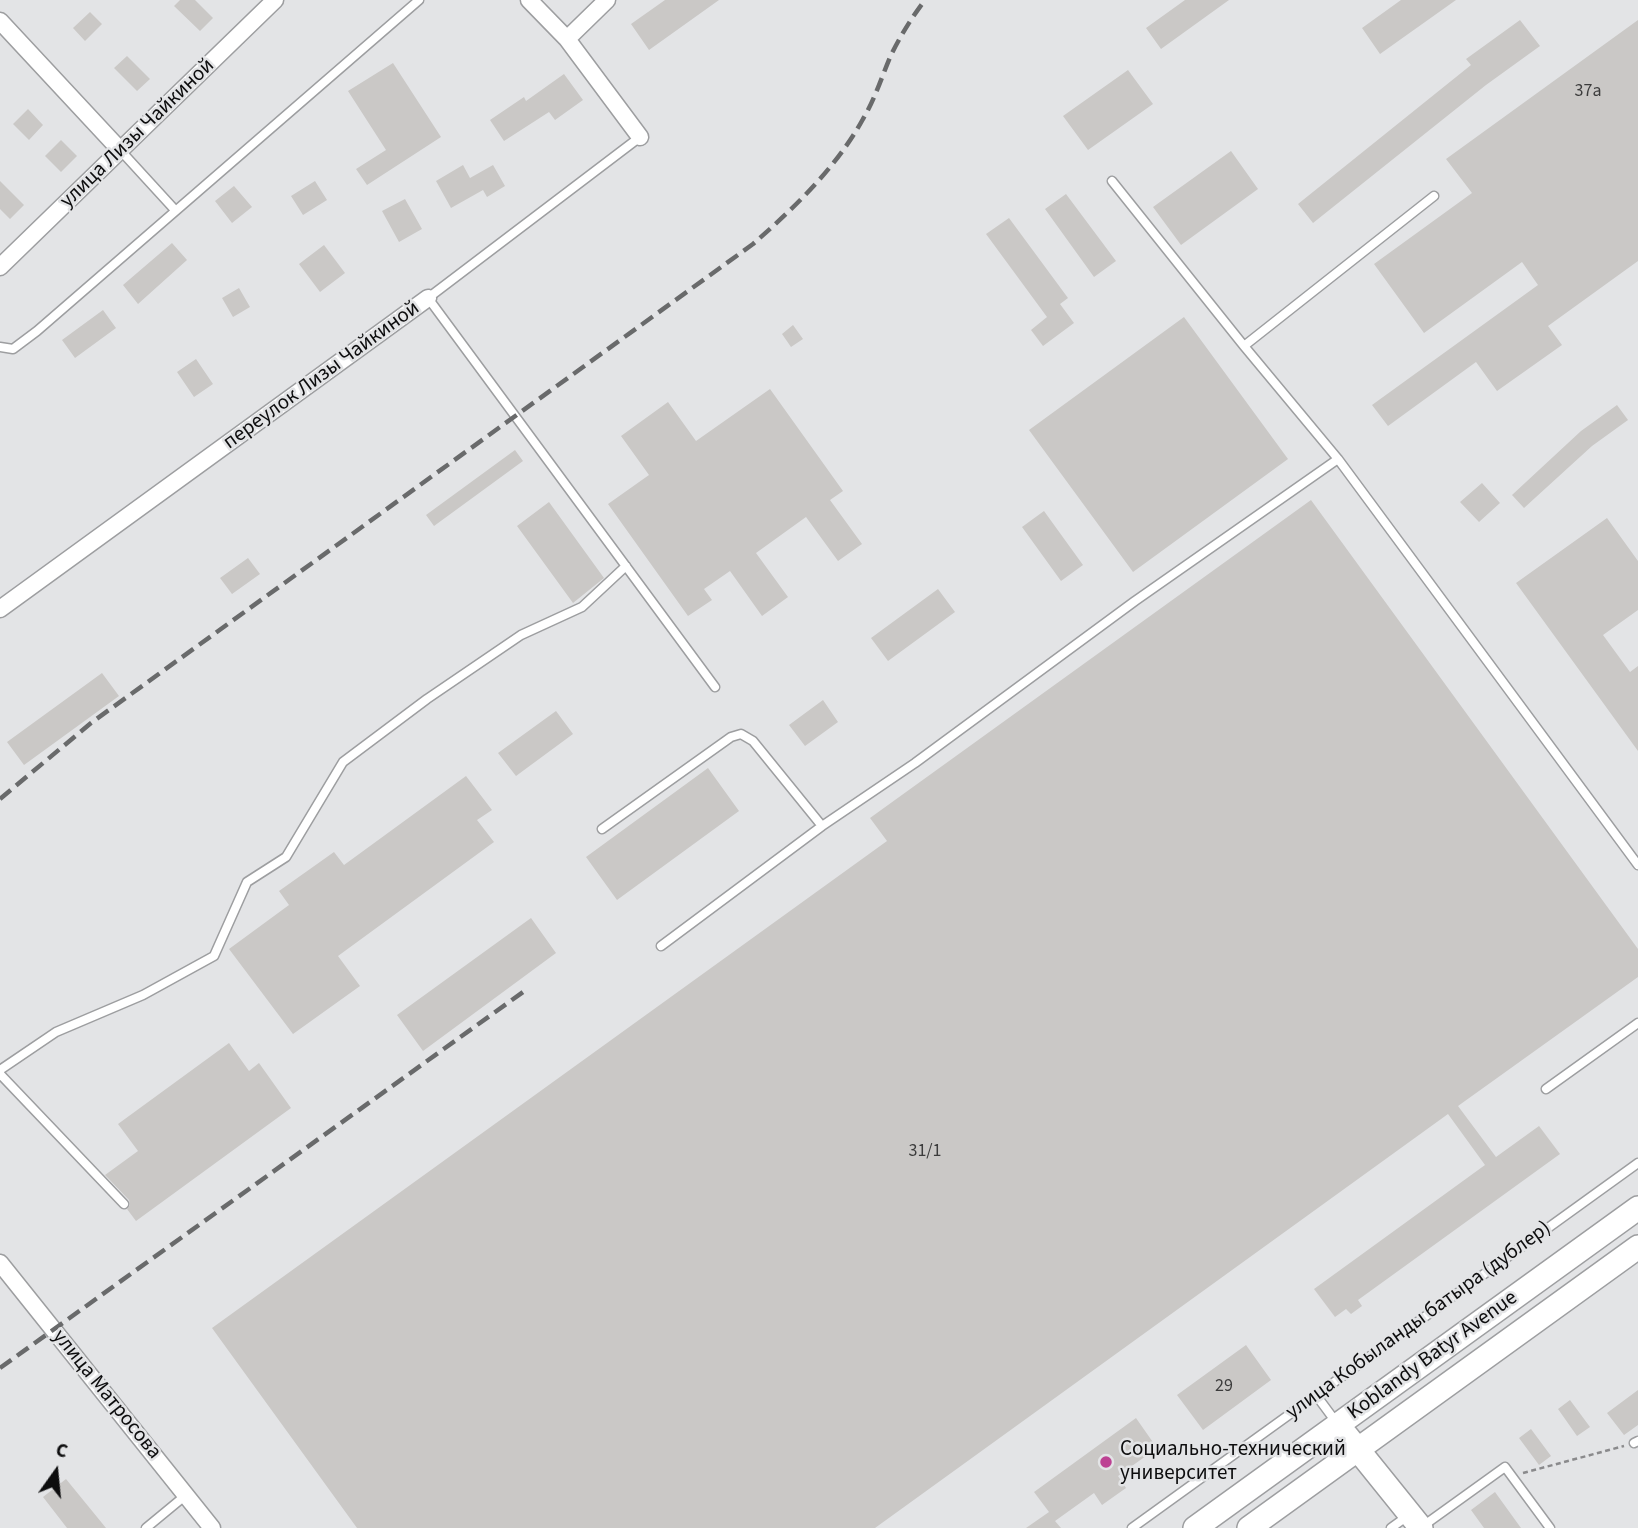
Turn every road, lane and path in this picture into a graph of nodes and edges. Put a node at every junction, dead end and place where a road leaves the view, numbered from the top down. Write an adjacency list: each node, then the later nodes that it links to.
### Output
1 (275, 0): 8 (street, улица Лизы Чайкиной)
2 (419, 0): 11 (lane)
3 (529, 0): 6 (street)
4 (607, 0): 6 (street)
5 (0, 21): 8 (street)
6 (567, 39): 7 (street)
7 (640, 137): 13 (lane, переулок Лизы Чайкиной)
8 (121, 151): 11 (lane); 12 (street, улица Лизы Чайкиной)
9 (1112, 181): 14 (lane)
10 (1434, 196): 14 (lane)
11 (175, 210): 15 (lane)
12 (0, 267)
13 (428, 299): 17 (lane); 18 (street, переулок Лизы Чайкиной)
14 (1244, 346): 16 (lane)
15 (0, 347)
16 (1339, 459): 20 (lane); 22 (lane)
17 (626, 566): 19 (lane); 25 (lane)
18 (0, 609)
19 (715, 687)
20 (822, 826): 21 (lane); 23 (lane)
21 (602, 829)
22 (1638, 865)
23 (661, 946)
24 (1638, 1023): 26 (lane)
25 (0, 1072): 28 (lane)
26 (1546, 1089)
27 (1638, 1163): 32 (lane, улица Кобыланды батыра (дублер))
28 (124, 1204)
29 (1638, 1208): 33 (street, Koblandy Batyr Avenue)
30 (1638, 1247): 35 (street, Koblandy Batyr Avenue)
31 (0, 1263): 37 (street, улица Матросова)
32 (1316, 1395): 33 (lane); 41 (lane, улица Кобыланды батыра (дублер))
33 (1338, 1425): 35 (street); 42 (street, Koblandy Batyr Avenue)
34 (1636, 1442): 36 (path)
35 (1360, 1450): 38 (street); 43 (street, Koblandy Batyr Avenue)
36 (1511, 1476): 38 (lane); 45 (lane)
37 (186, 1495): 39 (lane); 40 (street, улица Матросова)
38 (1418, 1523): 44 (lane)
39 (146, 1528)
40 (212, 1528)
41 (1132, 1528)
42 (1195, 1528)
43 (1249, 1528)
44 (1391, 1528)
45 (1550, 1528)

